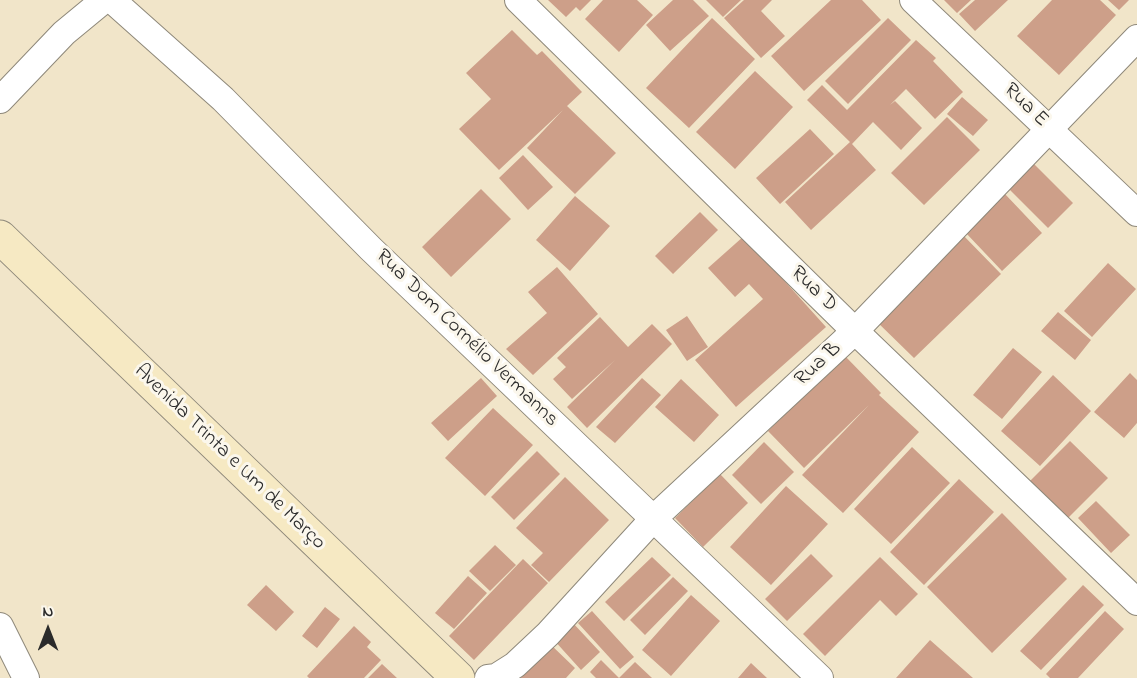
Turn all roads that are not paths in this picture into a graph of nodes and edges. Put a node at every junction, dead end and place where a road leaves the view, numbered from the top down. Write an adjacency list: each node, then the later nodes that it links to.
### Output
1 (104, 0): 6 (street)
2 (111, 0): 11 (street, Rua Dom Cornélio Vermanns)
3 (518, 0): 10 (street, Rua D)
4 (913, 0): 7 (street, Rua E)
5 (1137, 38): 7 (street, Rua B)
6 (0, 100)
7 (1048, 128): 8 (street, Rua E); 10 (street, Rua B)
8 (1137, 213)
9 (0, 237): 15 (street, Avenida Trinta e Um de Março)
10 (855, 332): 11 (street, Rua B); 12 (street, Rua D)
11 (654, 519): 16 (street, Rua B); 17 (street, Rua Dom Cornélio Vermanns)
12 (1137, 602)
13 (0, 626): 14 (street)
14 (26, 678)
15 (458, 678)
16 (488, 678)
17 (820, 678)

